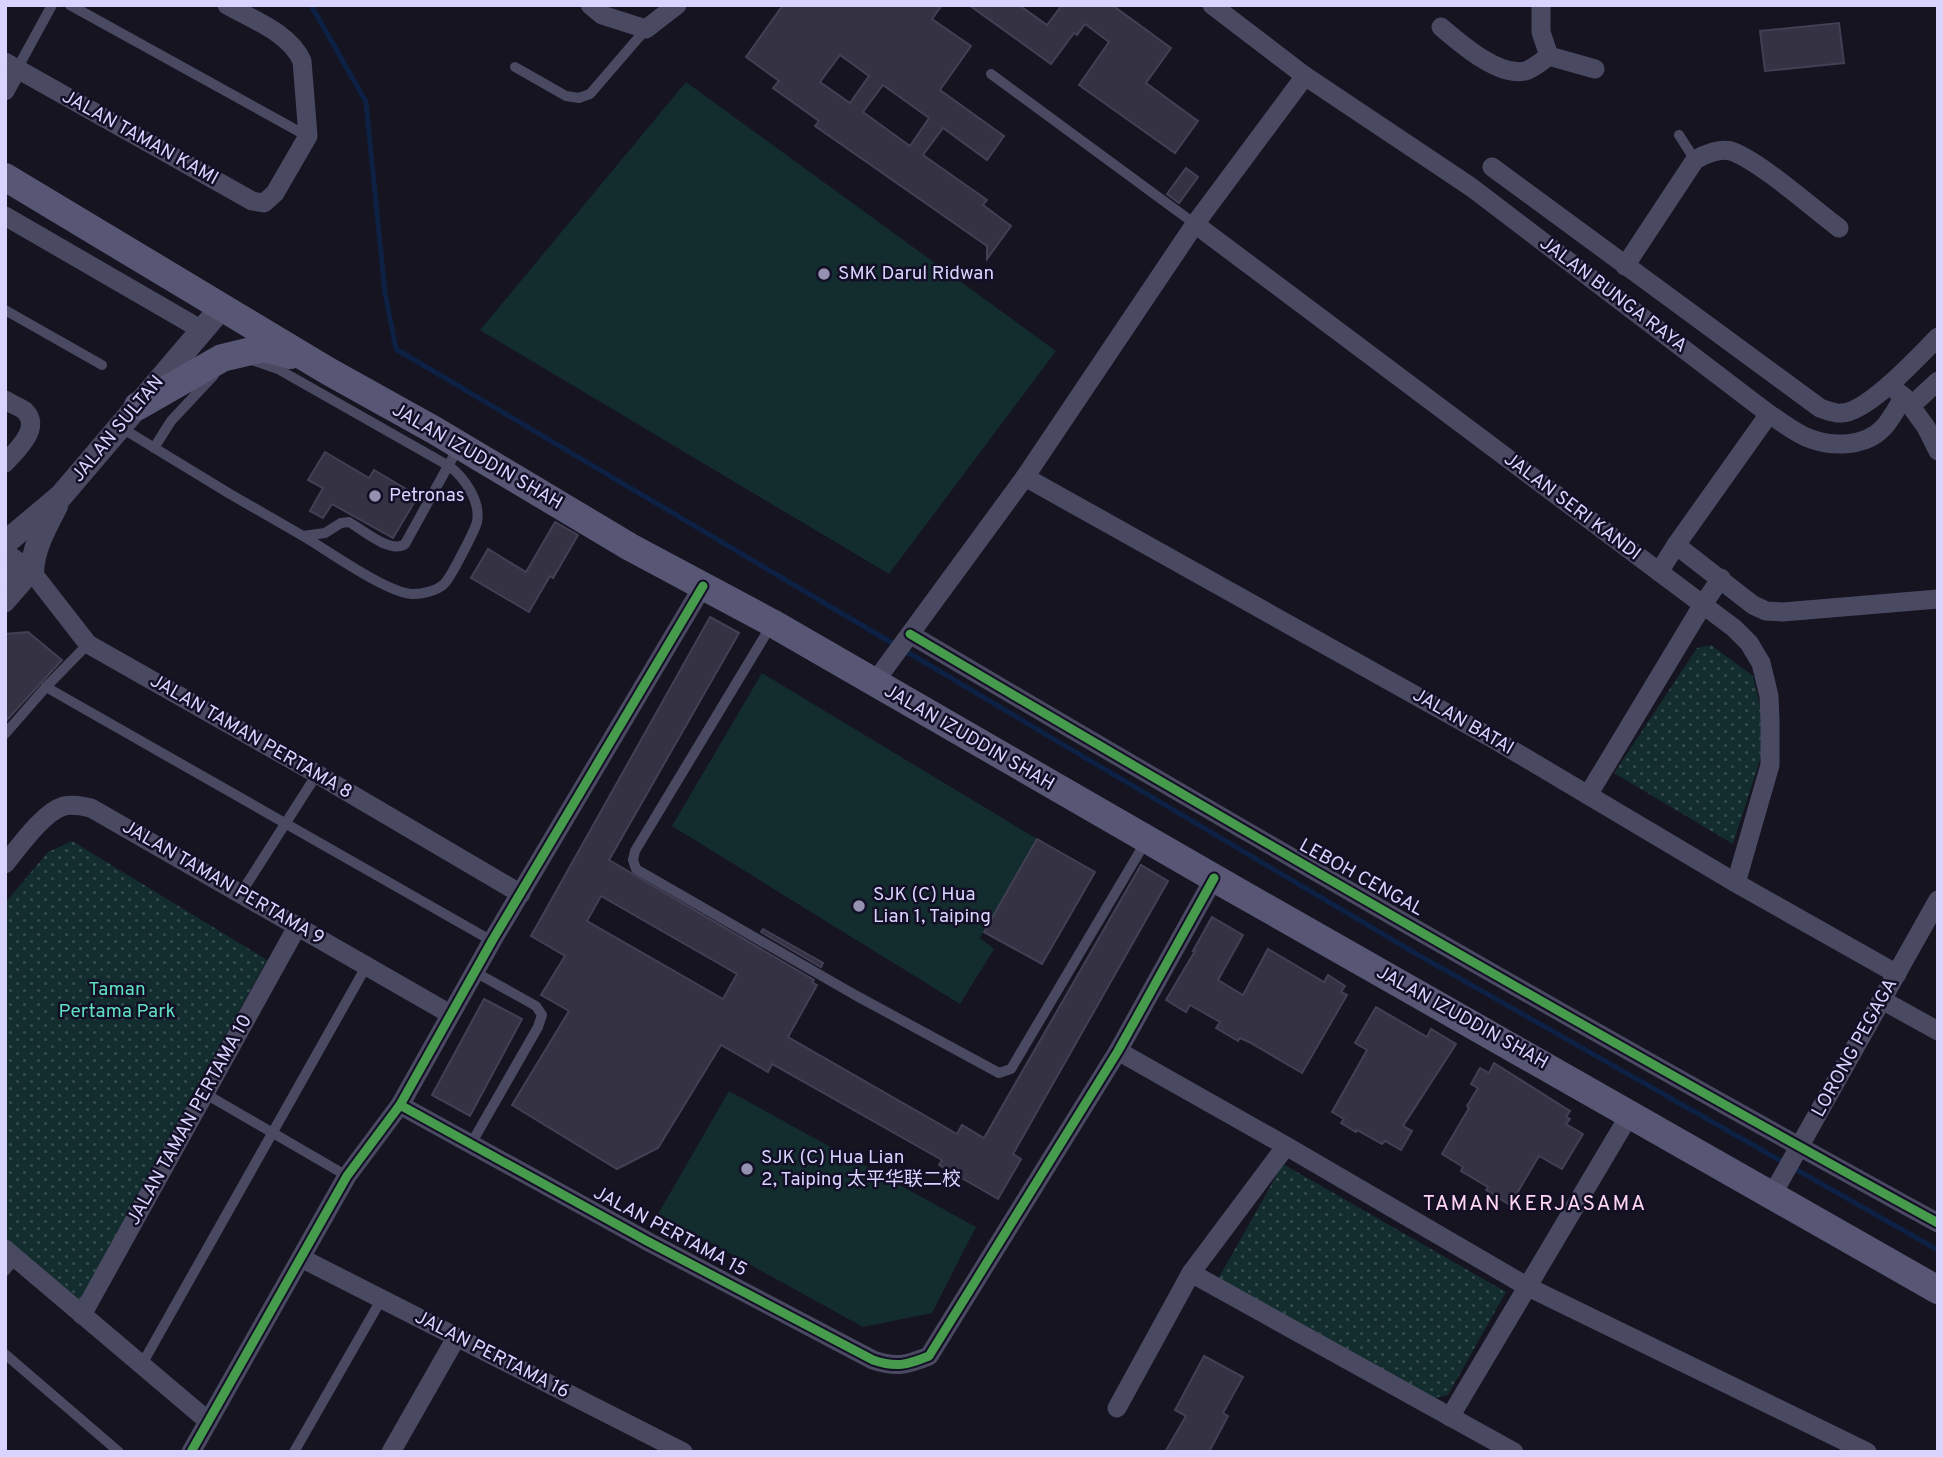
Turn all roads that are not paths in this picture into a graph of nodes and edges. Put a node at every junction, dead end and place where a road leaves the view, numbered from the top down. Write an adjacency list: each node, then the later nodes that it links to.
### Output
1 (52, 5): 11 (lane)
2 (70, 5): 18 (lane)
3 (227, 5): 18 (street)
4 (590, 5): 9 (street)
5 (677, 5): 9 (street)
6 (1212, 5): 15 (street, JALAN BUNGA RAYA)
7 (1541, 5): 10 (street)
8 (1441, 27): 10 (street)
9 (646, 29): 12 (lane)
10 (1549, 56): 13 (street)
11 (11, 66): 16 (street); 18 (street, JALAN TAMAN KAMI)
12 (515, 67)
13 (1595, 69)
14 (991, 74): 23 (lane)
15 (1305, 76): 23 (street); 35 (street, JALAN BUNGA RAYA)
16 (5, 92)
17 (1679, 135): 19 (lane)
18 (308, 136)
19 (1695, 160): 24 (street); 25 (street)
20 (1492, 167): 25 (street, JALAN BUNGA RAYA)
21 (5, 177): 26 (main road, JALAN IZUDDIN SHAH)
22 (5, 216): 28 (street)
23 (1195, 224): 41 (street); 48 (street, JALAN SERI KANDI)
24 (1839, 228)
25 (1625, 266): 33 (street, JALAN BUNGA RAYA)
26 (222, 307): 28 (street, JALAN SULTAN); 31 (main road, JALAN IZUDDIN SHAH)
27 (5, 310): 30 (lane)
28 (202, 330): 36 (street, JALAN SULTAN)
29 (1938, 337): 33 (street, JALAN BUNGA RAYA)
30 (102, 365)
31 (328, 371): 36 (main road); 39 (main road, JALAN IZUDDIN SHAH)
32 (1938, 381): 33 (street)
33 (1902, 395): 35 (street, JALAN BUNGA RAYA); 38 (street)
34 (5, 400): 40 (street)
35 (1769, 414): 45 (street)
36 (129, 416): 37 (lane); 42 (street, JALAN SULTAN)
37 (154, 448): 39 (lane); 43 (lane)
38 (1938, 451)
39 (454, 456): 43 (lane); 43 (lane); 51 (main road, JALAN IZUDDIN SHAH)
40 (5, 463)
41 (1025, 477): 56 (street); 62 (street, JALAN BATAI)
42 (61, 496): 44 (street, JALAN SULTAN); 47 (street)
43 (303, 536)
44 (5, 543)
45 (1676, 545): 48 (street); 50 (street)
46 (5, 552): 47 (street, JALAN TAMAN PERTAMA 8)
47 (32, 572): 49 (street); 53 (street); 57 (street, JALAN TAMAN PERTAMA 8)
48 (1659, 572): 54 (street, JALAN SERI KANDI)
49 (5, 575)
50 (1721, 578): 52 (street); 54 (street)
51 (703, 586): 55 (main road, JALAN IZUDDIN SHAH); 69 (street)
52 (1938, 599)
53 (5, 603)
54 (1702, 606): 62 (street); 67 (street, JALAN SERI KANDI)
55 (772, 623): 58 (main road, JALAN IZUDDIN SHAH); 64 (lane)
56 (903, 643): 58 (street); 86 (street, LEBOH CENGAL)
57 (88, 644): 59 (lane); 61 (street, JALAN TAMAN PERTAMA 8)
58 (874, 683): 64 (main road, JALAN IZUDDIN SHAH)
59 (46, 687): 60 (lane); 63 (lane)
60 (5, 734)
61 (317, 774): 63 (lane); 69 (street, JALAN TAMAN PERTAMA 8)
62 (1588, 795): 67 (street, JALAN BATAI)
63 (285, 824): 68 (lane); 72 (lane)
64 (1146, 839): 66 (main road, JALAN IZUDDIN SHAH)
65 (5, 864): 68 (street, JALAN TAMAN PERTAMA 9)
66 (1214, 878): 79 (street); 82 (main road, JALAN IZUDDIN SHAH)
67 (1736, 883): 75 (street, JALAN BATAI)
68 (241, 893): 71 (street, JALAN TAMAN PERTAMA 9)
69 (521, 894): 72 (street)
70 (1938, 900): 75 (street, LORONG PEGAGA)
71 (298, 925): 73 (street, JALAN TAMAN PERTAMA 9); 80 (street, JALAN TAMAN PERTAMA 10)
72 (492, 941): 74 (street)
73 (367, 965): 77 (street, JALAN TAMAN PERTAMA 9); 83 (lane)
74 (475, 972): 77 (street); 84 (lane)
75 (1897, 974): 76 (street, LORONG PEGAGA)
76 (1882, 1000): 78 (street); 86 (street, LORONG PEGAGA)
77 (450, 1014): 81 (street)
78 (1938, 1031)
79 (1118, 1051): 84 (street, JALAN PERTAMA 15); 85 (street)
80 (204, 1093): 83 (lane); 95 (street, JALAN TAMAN PERTAMA 10)
81 (400, 1105): 84 (street, JALAN PERTAMA 15); 87 (street)
82 (1630, 1114): 86 (main road, JALAN IZUDDIN SHAH); 92 (street)
83 (274, 1133): 87 (lane); 98 (lane)
84 (471, 1144)
85 (1286, 1146): 91 (street); 92 (street)
86 (1787, 1168): 88 (street, LEBOH CENGAL); 93 (main road, JALAN IZUDDIN SHAH)
87 (347, 1176): 89 (street)
88 (1938, 1223)
89 (301, 1258): 94 (street, JALAN PERTAMA 16); 101 (street)
90 (9, 1259): 95 (street)
91 (1191, 1273): 99 (street); 100 (street)
92 (1528, 1287): 100 (street); 108 (street)
93 (1938, 1290)
94 (381, 1300): 96 (street, JALAN PERTAMA 16); 104 (lane)
95 (82, 1315): 98 (street)
96 (456, 1338): 105 (street); 106 (street, JALAN PERTAMA 16)
97 (5, 1354): 102 (lane)
98 (142, 1366): 101 (street)
99 (1117, 1408)
100 (1450, 1417): 107 (street)
101 (208, 1421): 103 (street)
102 (119, 1452)
103 (191, 1452)
104 (294, 1452)
105 (391, 1452)
106 (683, 1452)
107 (1514, 1452)
108 (1867, 1452)

